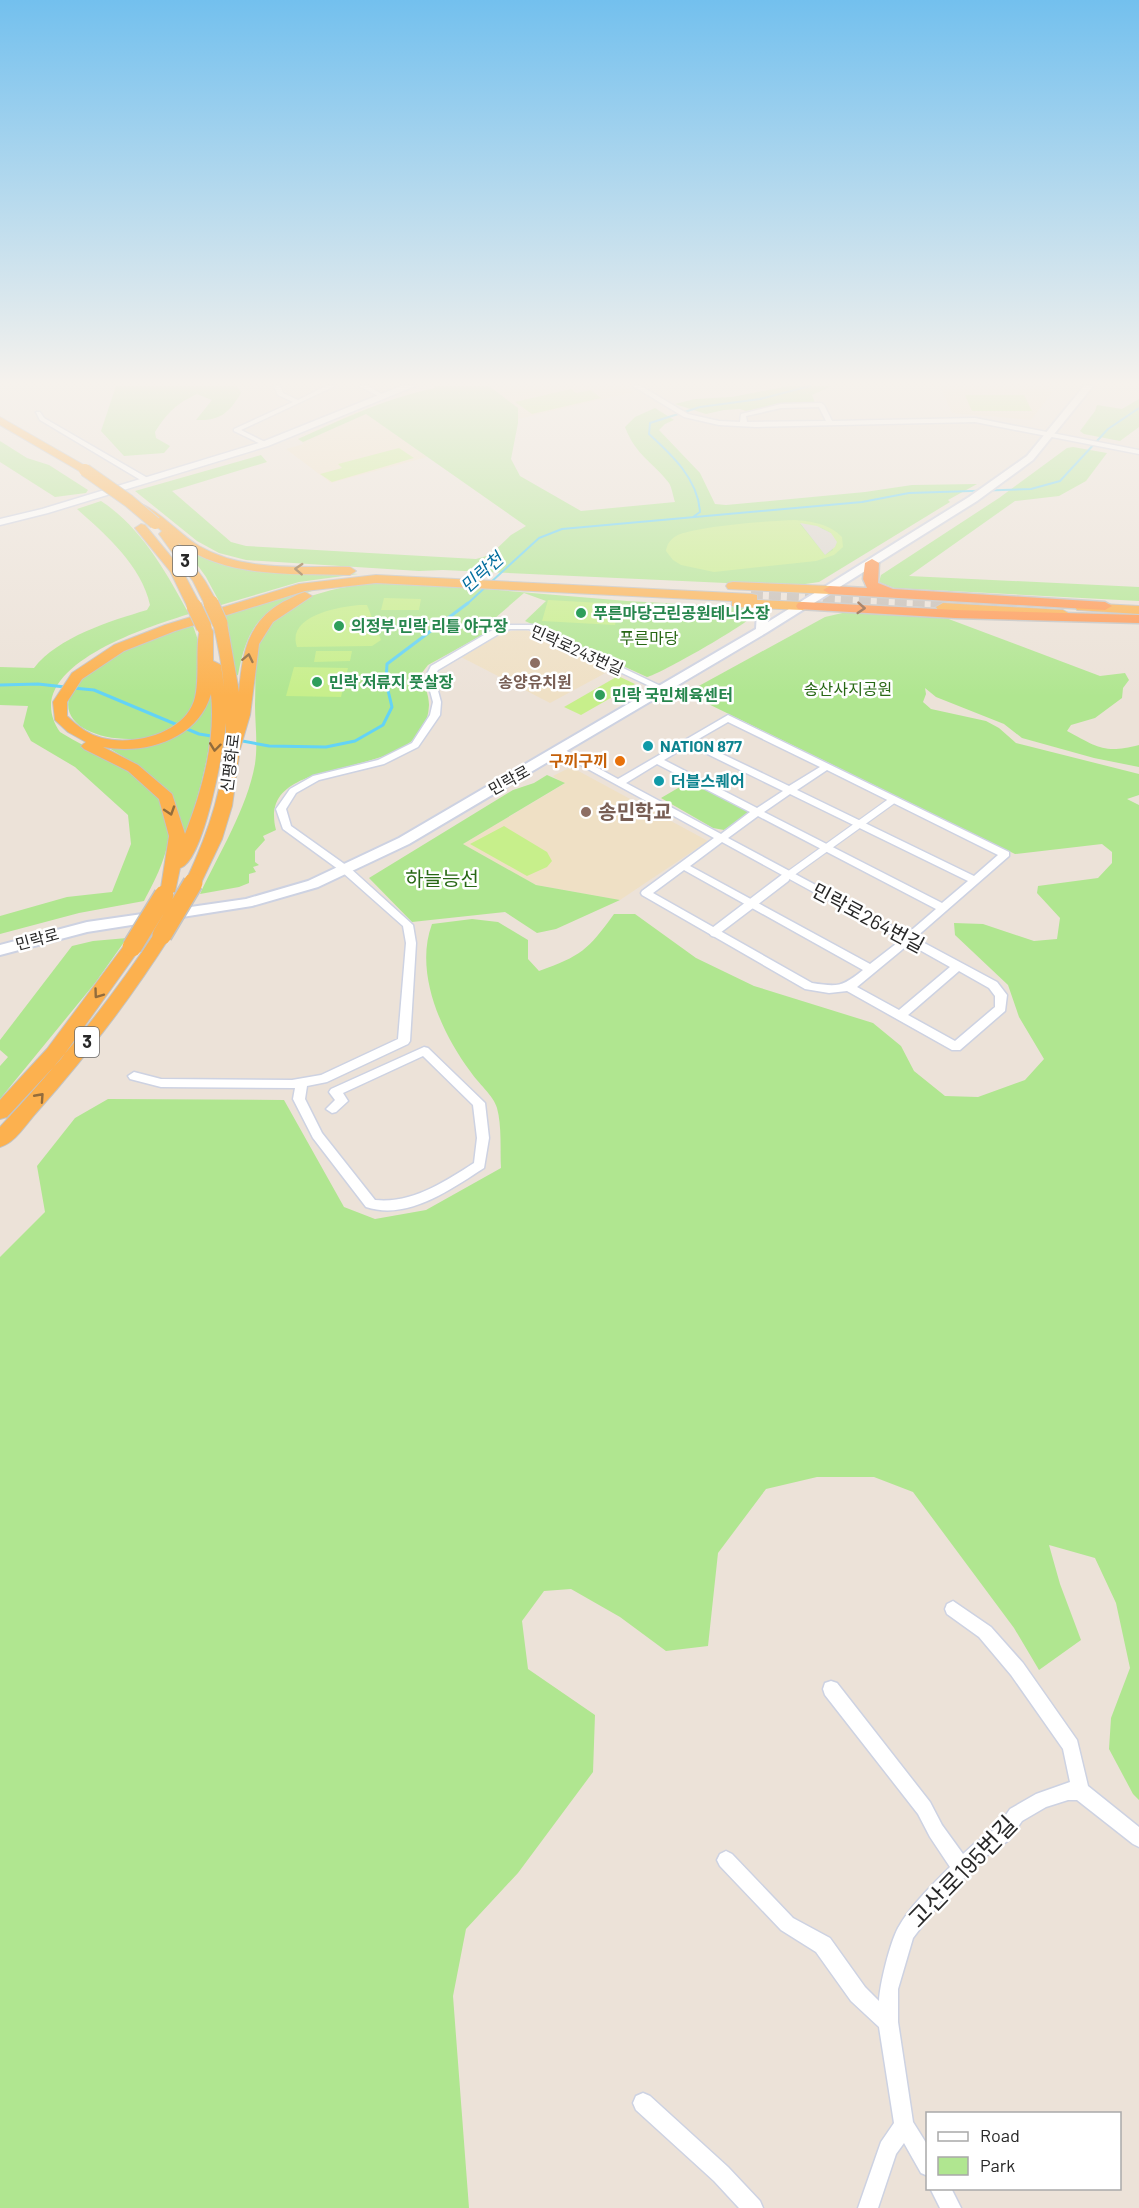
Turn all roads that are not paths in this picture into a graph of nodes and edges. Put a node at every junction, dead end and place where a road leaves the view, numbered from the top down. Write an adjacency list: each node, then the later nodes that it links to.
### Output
1 (99, 489): 17 (highway, 신평화로 / 3, bridge)
2 (109, 489): 6 (highway, 신평화로 / 3, bridge)
3 (117, 489): 5 (street)
4 (987, 489): 7 (main road, 민락로)
5 (0, 522)
6 (158, 523): 8 (highway, 신평화로, one-way to 6); 21 (highway, 신평화로 / 3, bridge)
7 (872, 563): 10 (main road, 민락로); 11 (highway)
8 (419, 578): 9 (highway); 20 (highway); 21 (highway, one-way to 8)
9 (519, 584): 12 (highway); 12 (highway)
10 (830, 590): 11 (highway); 12 (highway); 14 (main road, 민락로)
11 (889, 593): 13 (highway)
12 (752, 595): 14 (highway); 18 (main road)
13 (947, 605): 14 (highway, one-way to 13); 15 (highway); 16 (highway)
14 (803, 606): 18 (main road, 민락로)
15 (1139, 609)
16 (1139, 619)
17 (205, 629): 20 (highway); 21 (highway, 신평화로 / 3)
18 (762, 631): 19 (main road, 민락로)
19 (663, 689): 23 (main road, 민락로); 34 (street, 민락로243번길)
20 (57, 702): 37 (highway, one-way to 37)
21 (232, 715): 37 (highway, 신평화로 / 3, one-way to 37); 51 (highway, 신평화로 / 3, one-way to 21, bridge)
22 (688, 741): 24 (street); 25 (street); 27 (street)
23 (560, 751): 26 (street, 민락로264번길); 34 (main road, 민락로)
24 (657, 760): 26 (street); 29 (street)
25 (827, 766): 27 (street); 28 (street)
26 (618, 783): 31 (street, 민락로264번길)
27 (790, 790): 29 (street); 30 (street)
28 (893, 800): 30 (street); 36 (street)
29 (757, 812): 31 (street); 32 (street)
30 (861, 824): 32 (street); 36 (street)
31 (722, 837): 33 (street); 35 (street, 민락로264번길)
32 (825, 848): 35 (street); 39 (street)
33 (683, 866): 38 (street); 40 (street)
34 (346, 870): 42 (main road, 민락로); 48 (street)
35 (789, 876): 38 (street); 41 (street, 민락로264번길)
36 (975, 880): 39 (street)
37 (167, 892): 50 (highway, 신평화로 / 3, one-way to 50, bridge)
38 (750, 903): 40 (street); 44 (street)
39 (943, 908): 41 (street)
40 (714, 932): 45 (street)
41 (908, 939): 43 (street, 민락로264번길); 44 (street)
42 (0, 950)
43 (958, 966): 46 (street); 46 (street, 민락로264번길)
44 (870, 969): 45 (street)
45 (849, 987): 46 (street, 민락로264번길)
46 (901, 1016)
47 (134, 1076): 48 (street)
48 (302, 1083): 49 (street)
49 (332, 1109)
50 (0, 1112)
51 (0, 1140)
52 (953, 1609): 54 (street)
53 (831, 1689): 57 (street)
54 (1080, 1791): 55 (street); 57 (street, 고산로195번길)
55 (1139, 1838)
56 (726, 1860): 58 (street)
57 (962, 1868): 58 (street, 고산로195번길)
58 (888, 2022): 60 (street, 고산로195번길)
59 (643, 2103): 63 (street)
60 (904, 2124): 61 (street, 고산로195번길); 64 (street)
61 (926, 2164)
62 (941, 2190): 65 (street)
63 (753, 2208)
64 (868, 2208)
65 (951, 2208)

